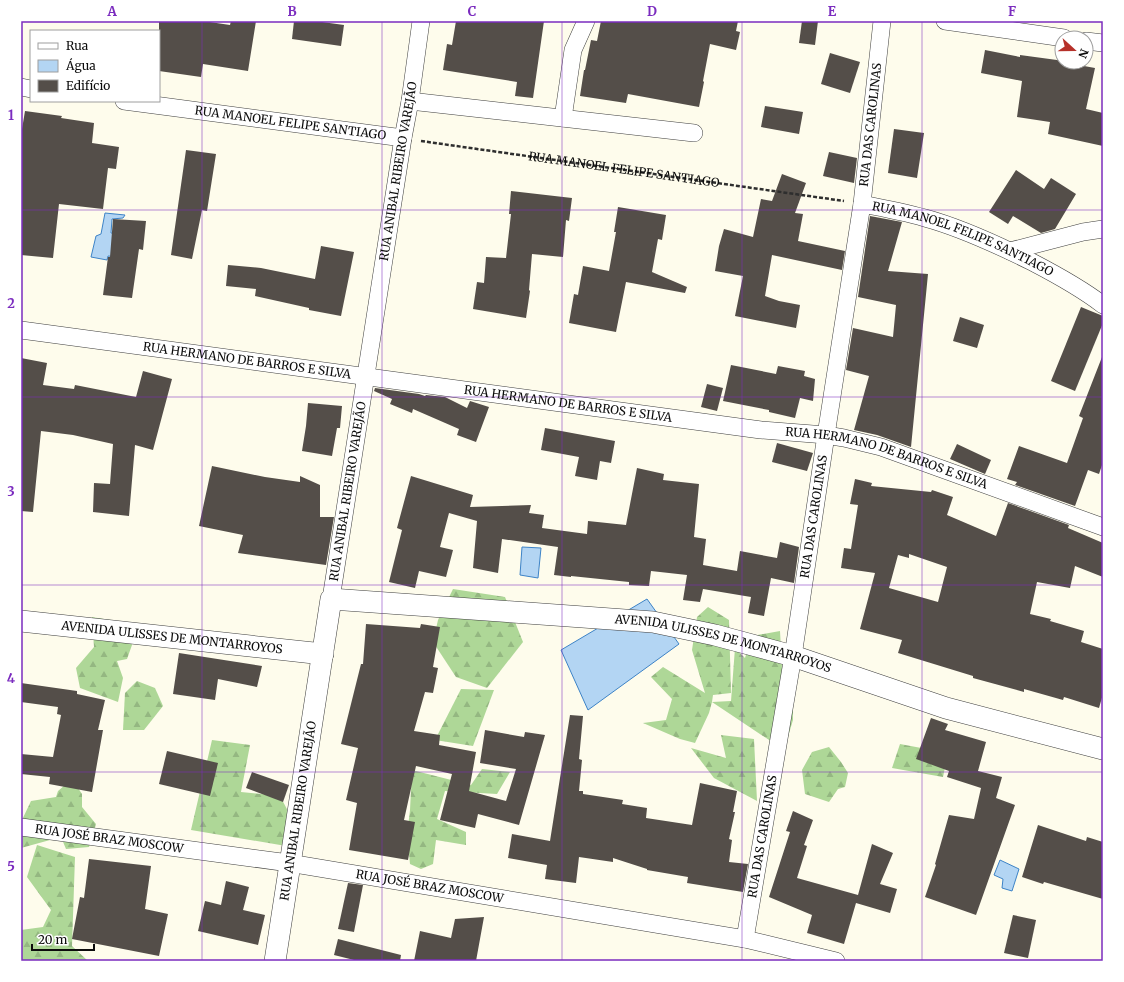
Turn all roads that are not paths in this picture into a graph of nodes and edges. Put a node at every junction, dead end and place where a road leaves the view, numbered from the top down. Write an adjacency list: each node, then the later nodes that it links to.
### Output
1 (421, 21): 6 (street, RUA ANIBAL RIBEIRO VAREJÃO)
2 (586, 21): 8 (street)
3 (882, 21): 11 (street, RUA DAS CAROLINAS)
4 (945, 21): 5 (street)
5 (1054, 37)
6 (410, 101): 8 (street); 10 (street, RUA ANIBAL RIBEIRO VAREJÃO)
7 (132, 102): 10 (street, RUA MANOEL FELIPE SANTIAGO)
8 (562, 118): 9 (street)
9 (694, 133)
10 (403, 138): 16 (street, RUA ANIBAL RIBEIRO VAREJÃO)
11 (862, 204): 13 (street, RUA MANOEL FELIPE SANTIAGO); 17 (street, RUA DAS CAROLINAS)
12 (1103, 229): 13 (street)
13 (1010, 251): 14 (street, RUA MANOEL FELIPE SANTIAGO)
14 (1103, 305)
15 (21, 330): 16 (street, RUA HERMANO DE BARROS E SILVA)
16 (366, 376): 17 (street, RUA HERMANO DE BARROS E SILVA); 19 (street, RUA ANIBAL RIBEIRO VAREJÃO)
17 (826, 435): 18 (street, RUA HERMANO DE BARROS E SILVA); 22 (street, RUA DAS CAROLINAS)
18 (1103, 527)
19 (331, 599): 21 (street, RUA ANIBAL RIBEIRO VAREJÃO); 22 (street, AVENIDA ULISSES DE MONTARROYOS)
20 (21, 621): 21 (street, AVENIDA ULISSES DE MONTARROYOS)
21 (323, 654): 25 (street, RUA ANIBAL RIBEIRO VAREJÃO)
22 (793, 656): 23 (street, AVENIDA ULISSES DE MONTARROYOS); 26 (street, RUA DAS CAROLINAS)
23 (1103, 749)
24 (21, 828): 25 (street, RUA JOSÉ BRAZ MOSCOW)
25 (289, 863): 26 (street, RUA JOSÉ BRAZ MOSCOW); 27 (street, RUA ANIBAL RIBEIRO VAREJÃO)
26 (745, 939): 28 (street, RUA JOSÉ BRAZ MOSCOW)
27 (275, 961)
28 (836, 961)

